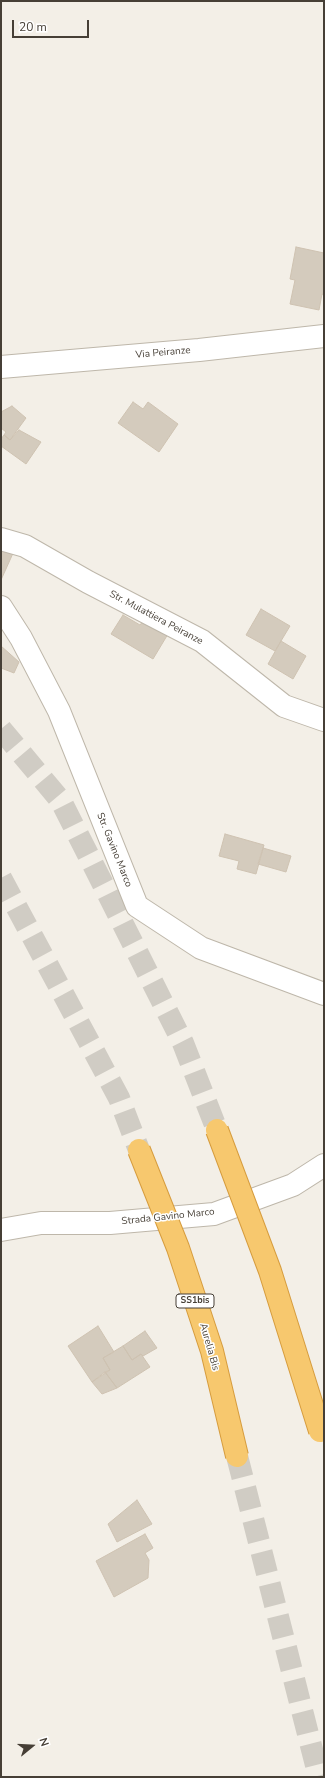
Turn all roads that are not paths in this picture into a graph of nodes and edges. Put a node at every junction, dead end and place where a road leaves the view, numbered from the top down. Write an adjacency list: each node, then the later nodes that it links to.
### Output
1 (324, 336): 2 (street, Via Peiranze)
2 (1, 367)
3 (1, 539): 5 (street, Str. Mulattiera Peiranze)
4 (1, 608): 6 (street, Str. Gavino Marco)
5 (324, 720)
6 (324, 994)
7 (217, 1130): 11 (highway, bridge)
8 (140, 1150): 12 (highway, Aurelia Bis / SS1bis, bridge)
9 (324, 1165): 10 (street, Strada Gavino Marco)
10 (1, 1230)
11 (320, 1431)
12 (237, 1456)

